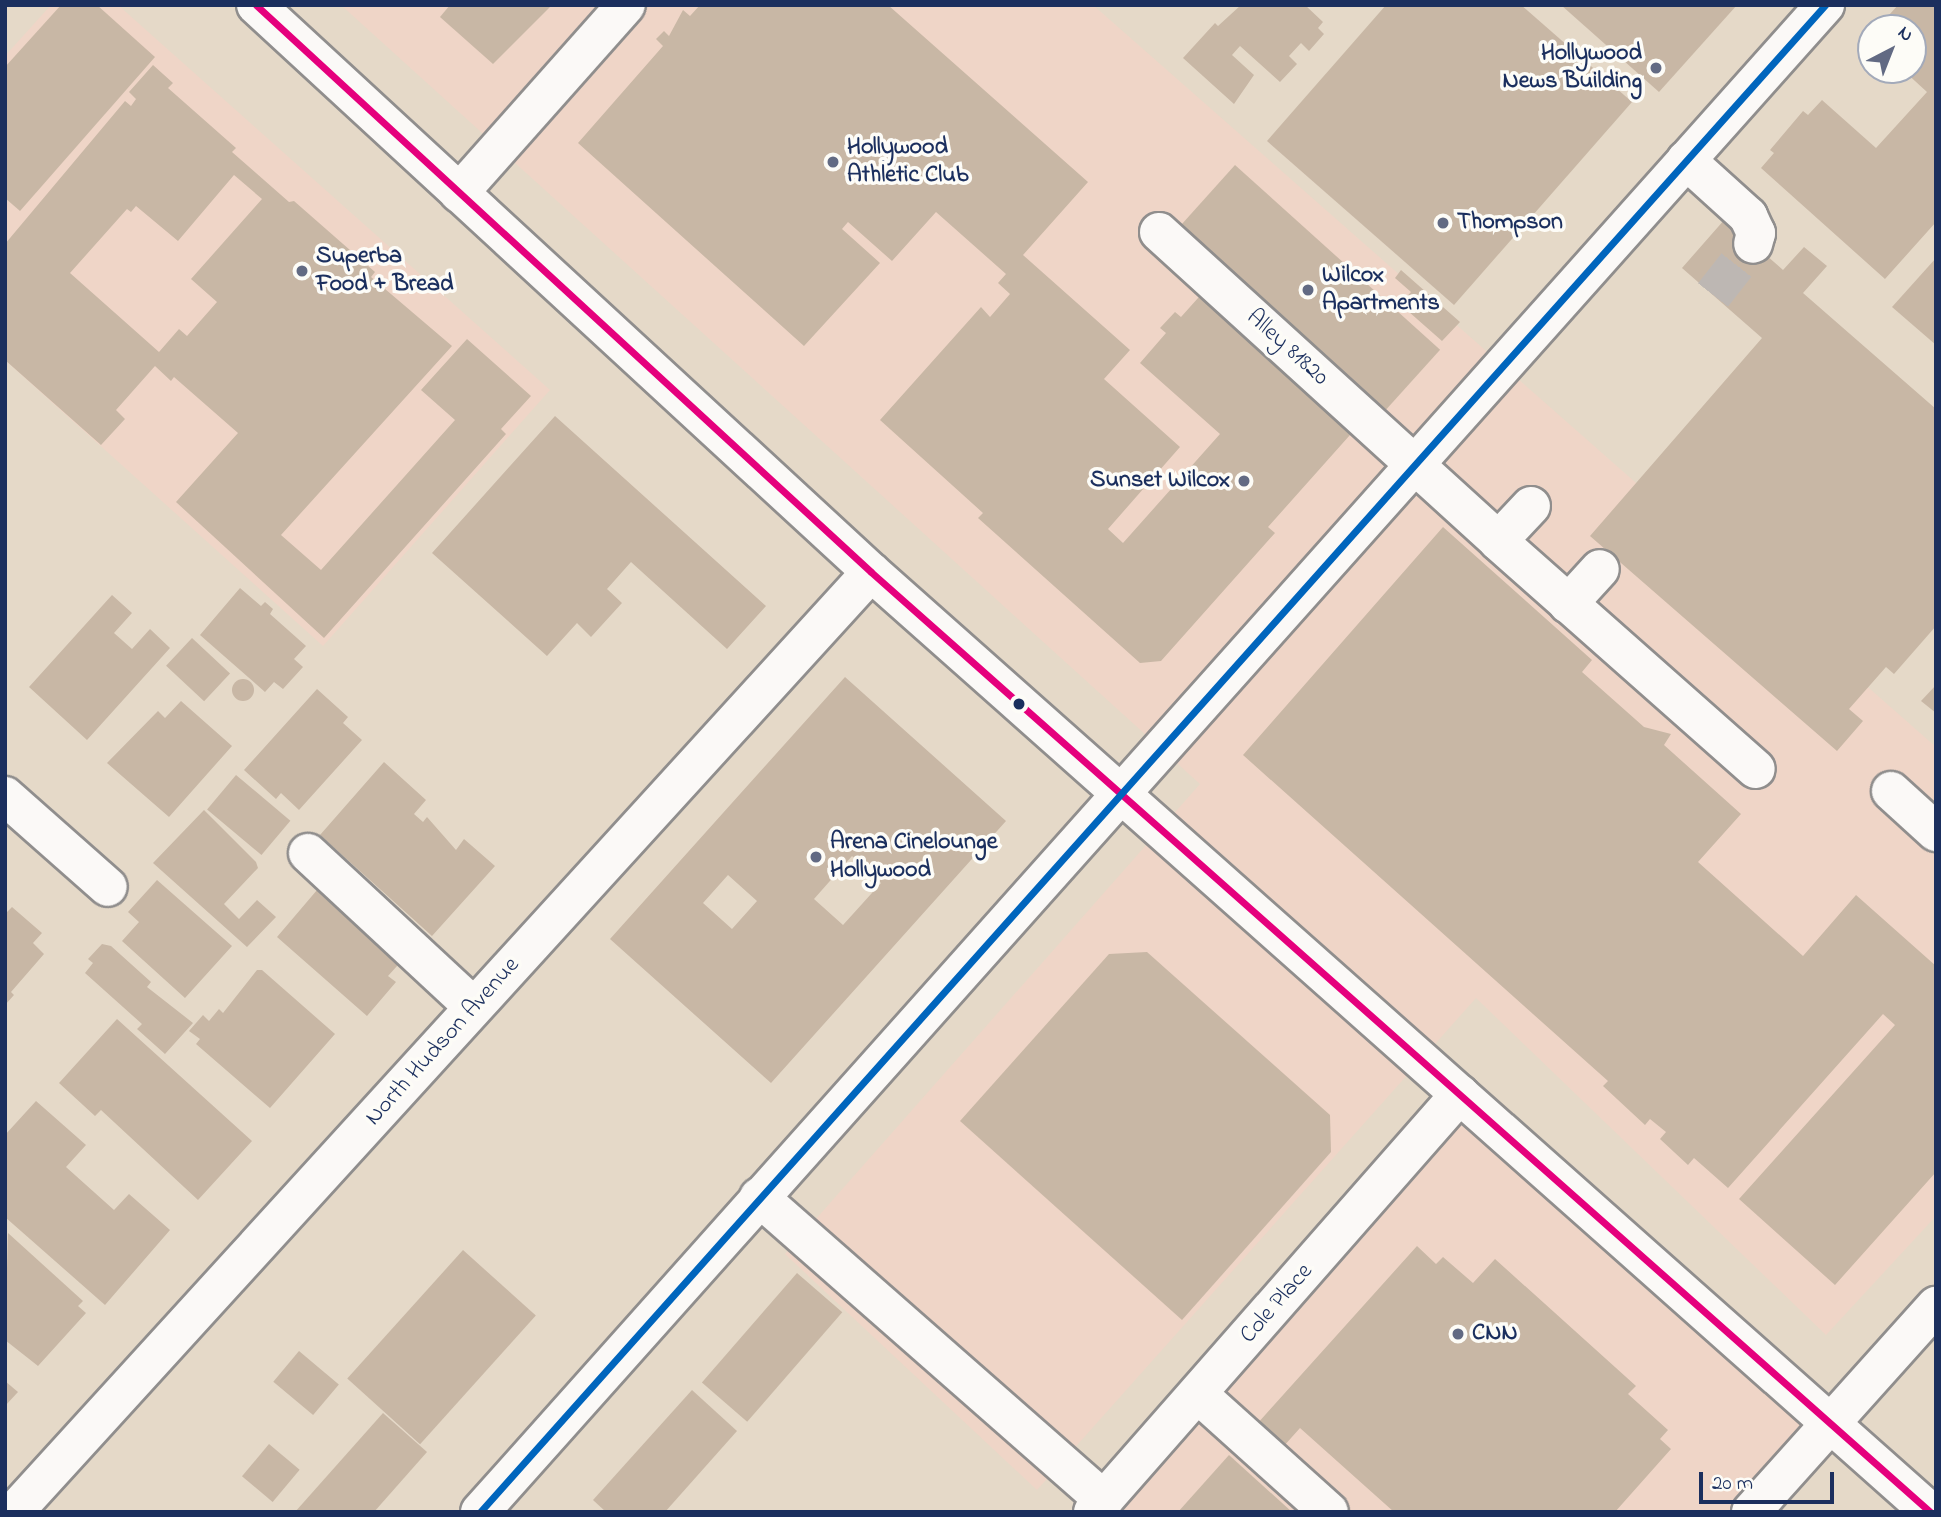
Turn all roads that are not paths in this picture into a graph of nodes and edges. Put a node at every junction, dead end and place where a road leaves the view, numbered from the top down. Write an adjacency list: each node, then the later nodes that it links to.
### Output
1 (256, 5): 5 (street)
2 (626, 5): 5 (street)
3 (1825, 5): 4 (street)
4 (1686, 160): 7 (street); 8 (street)
5 (459, 192): 12 (street)
6 (1160, 232): 8 (street, Alley 81820)
7 (1753, 244)
8 (1414, 464): 10 (street, Alley 81820); 15 (street)
9 (1531, 506): 10 (street)
10 (1498, 541): 13 (street, Alley 81820)
11 (1600, 569): 13 (street)
12 (871, 572): 15 (street); 21 (street, North Hudson Avenue)
13 (1568, 604): 14 (street, Alley 81820)
14 (1756, 769)
15 (1120, 792): 22 (street); 23 (street)
16 (1891, 792): 18 (street)
17 (5, 796): 20 (street)
18 (1936, 832)
19 (308, 853): 21 (street)
20 (107, 887)
21 (474, 1007): 28 (street, North Hudson Avenue)
22 (1460, 1094): 25 (street, Cole Place); 26 (street)
23 (760, 1197): 27 (street); 29 (street)
24 (1936, 1306): 26 (street)
25 (1198, 1394): 27 (street, Cole Place); 30 (street)
26 (1830, 1424): 31 (street); 32 (street)
27 (1099, 1506)
28 (14, 1512)
29 (480, 1512)
30 (1329, 1512)
31 (1751, 1512)
32 (1930, 1512)

